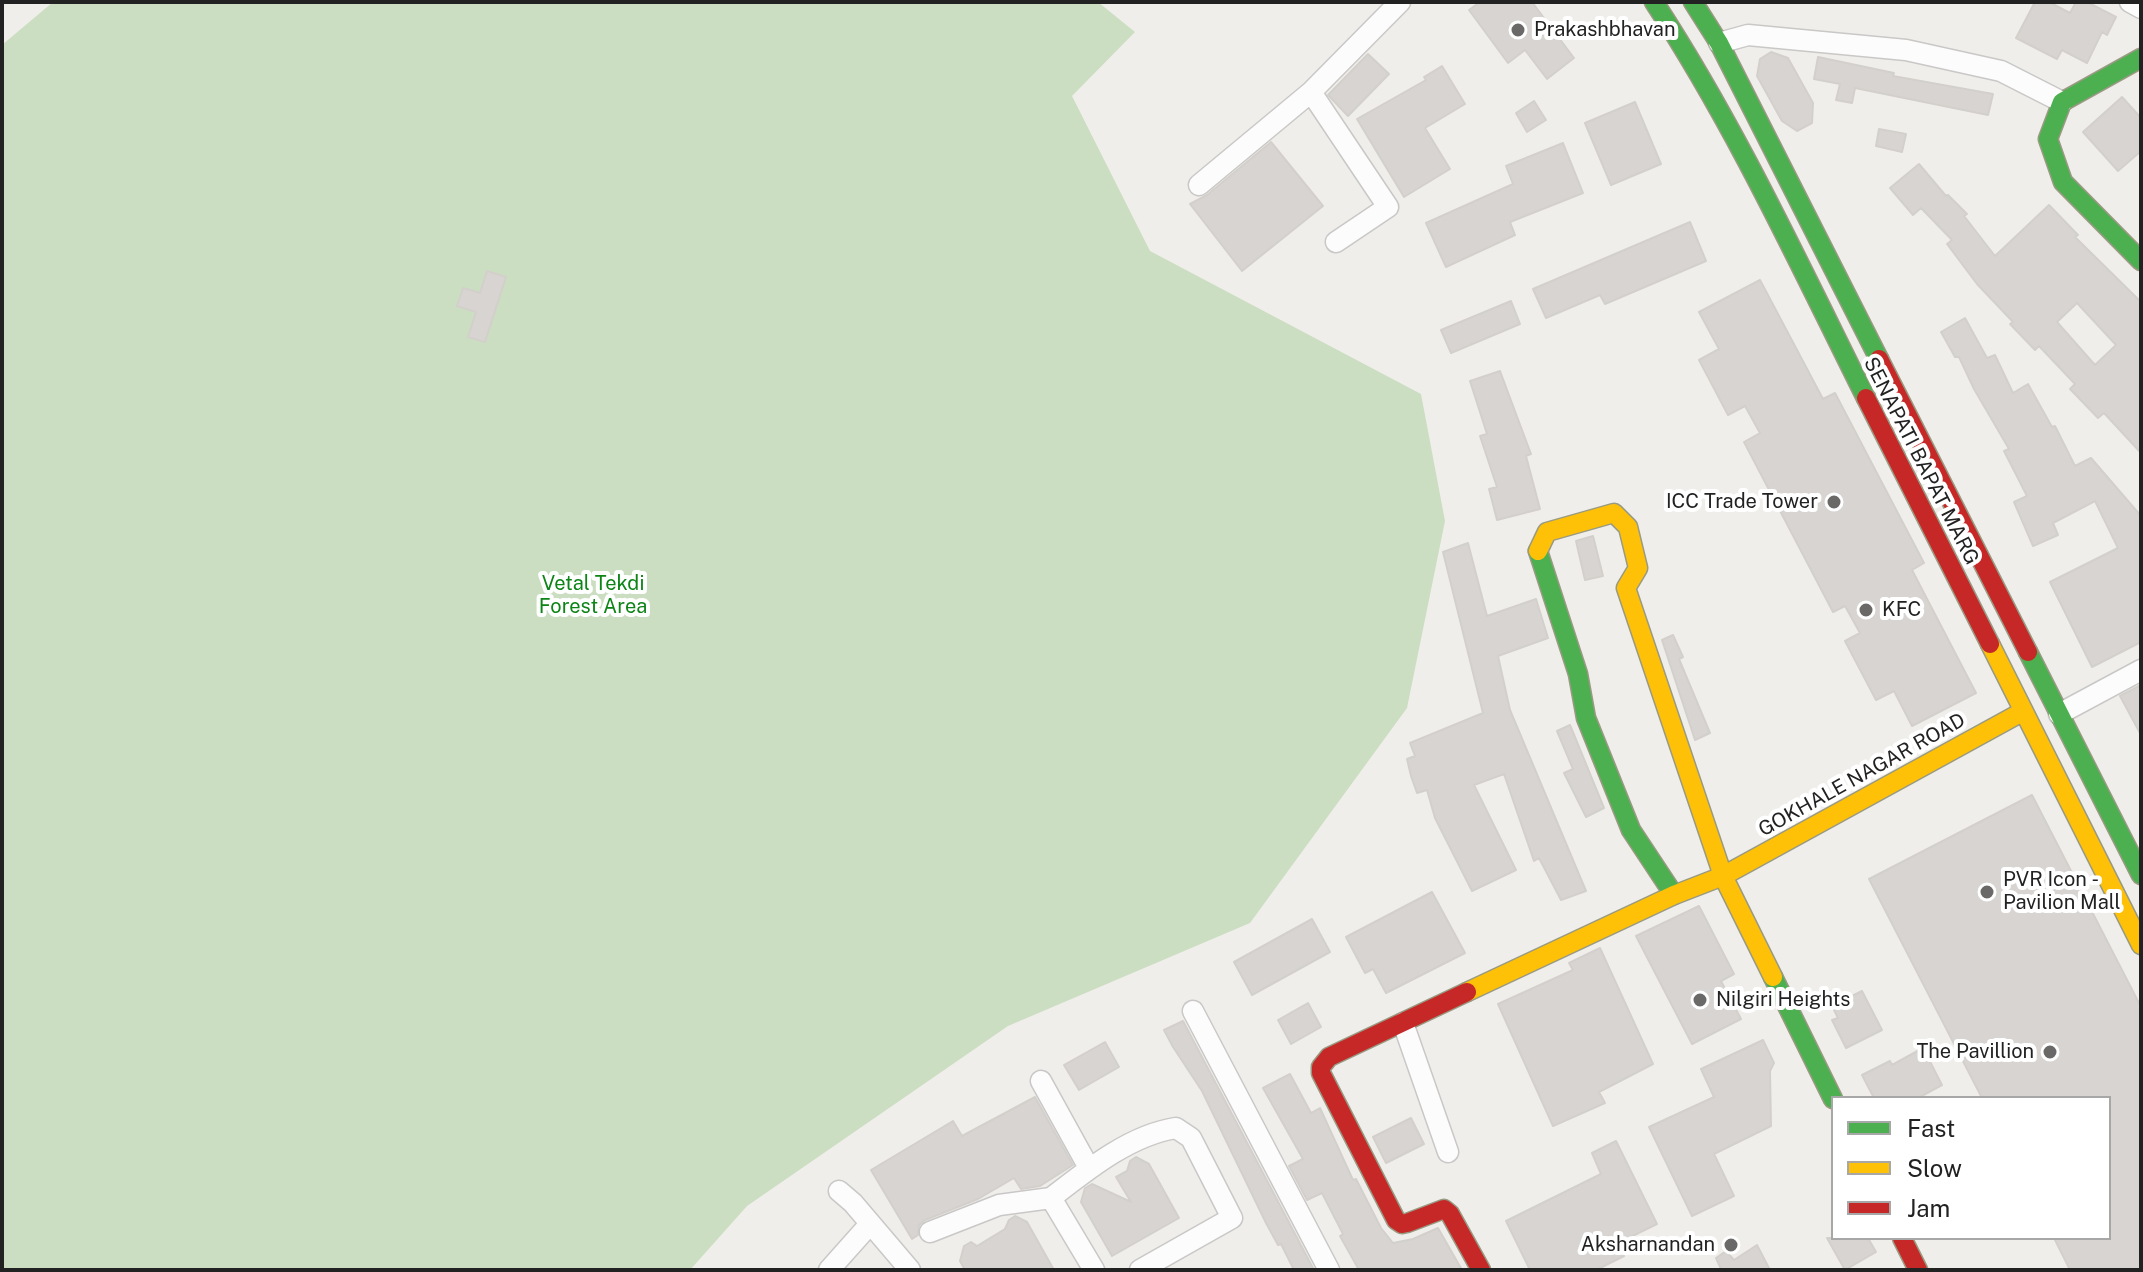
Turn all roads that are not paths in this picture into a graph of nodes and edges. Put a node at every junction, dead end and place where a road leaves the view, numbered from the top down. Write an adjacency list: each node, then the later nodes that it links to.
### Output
1 (1400, 2): 8 (street)
2 (1654, 2): 14 (street, SENAPATI BAPAT MARG)
3 (1693, 2): 6 (street, SENAPATI BAPAT MARG)
4 (2130, 2): 5 (street)
5 (2141, 8)
6 (1719, 43): 9 (street); 15 (street, SENAPATI BAPAT MARG)
7 (2141, 58): 9 (street)
8 (1311, 92): 10 (street); 11 (street)
9 (2062, 102): 12 (street)
10 (1199, 185)
11 (1336, 242)
12 (2141, 261)
13 (2141, 670): 15 (street)
14 (2022, 712): 17 (street, GOKHALE NAGAR ROAD); 19 (street, SENAPATI BAPAT MARG)
15 (2059, 714): 16 (street, SENAPATI BAPAT MARG)
16 (2141, 875)
17 (1723, 876): 18 (street, GOKHALE NAGAR ROAD); 18 (street); 23 (street)
18 (1674, 895): 21 (street, GOKHALE NAGAR ROAD)
19 (2141, 945)
20 (1193, 1011): 35 (street)
21 (1403, 1023): 24 (street); 36 (street, GOKHALE NAGAR ROAD)
22 (1041, 1081): 25 (street)
23 (1832, 1096)
24 (1448, 1152)
25 (1089, 1168): 27 (street); 34 (street)
26 (839, 1191): 28 (street)
27 (1051, 1198): 29 (street); 31 (street)
28 (870, 1224): 32 (street); 33 (street)
29 (930, 1232)
30 (1903, 1240): 37 (street)
31 (1090, 1268)
32 (829, 1270)
33 (910, 1270)
34 (1140, 1270)
35 (1329, 1270)
36 (1481, 1270)
37 (1918, 1270)

